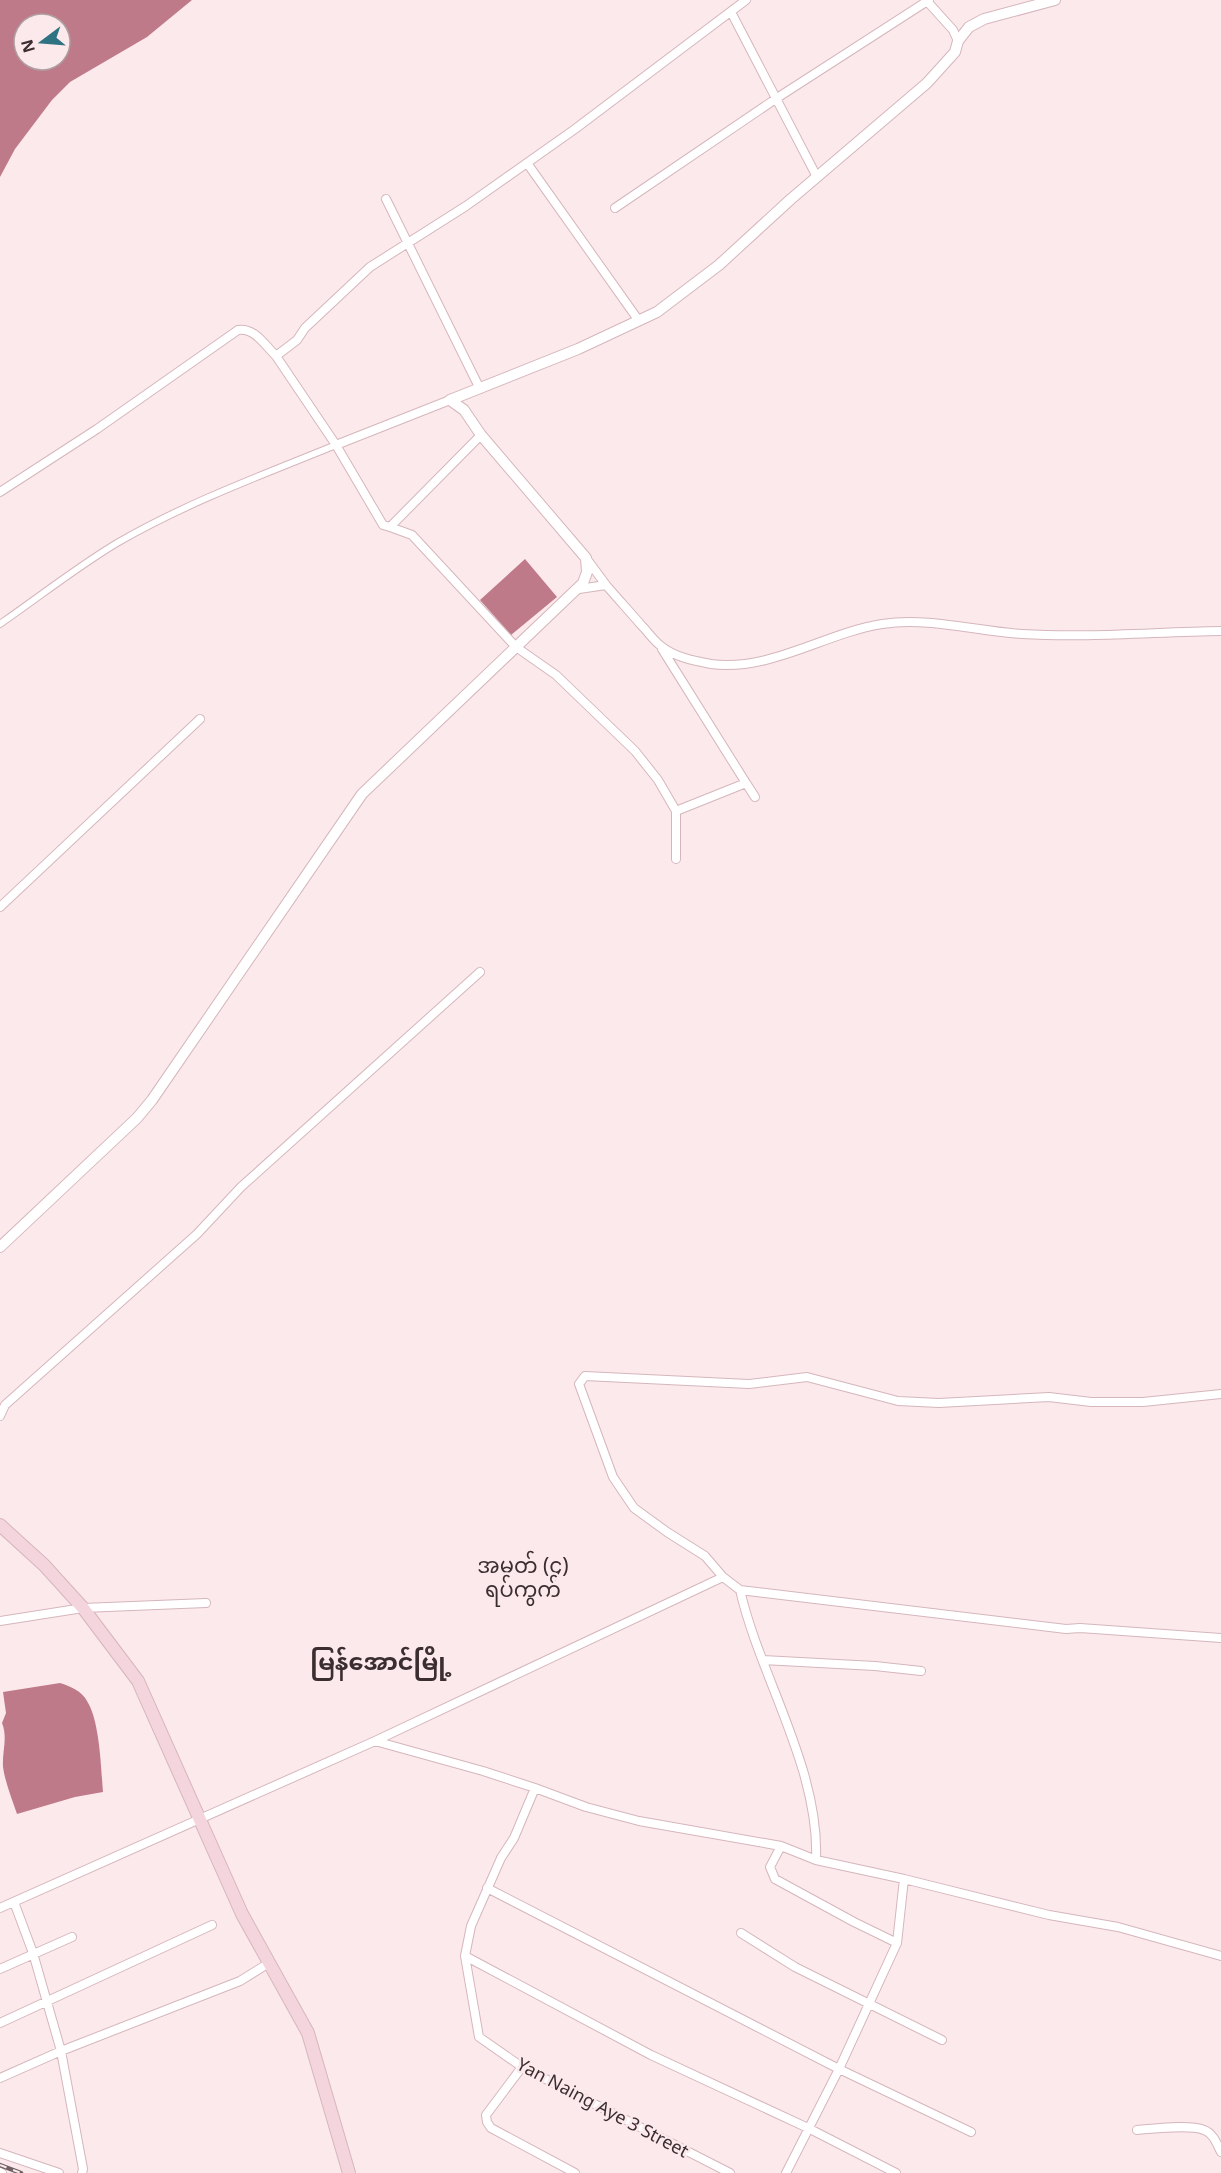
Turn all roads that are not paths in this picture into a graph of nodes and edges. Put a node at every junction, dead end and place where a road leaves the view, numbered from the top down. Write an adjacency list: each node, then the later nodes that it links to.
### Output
1 (746, 0): 4 (street)
2 (927, 0): 5 (street); 6 (street)
3 (1055, 0): 5 (street)
4 (731, 12): 6 (street); 7 (street)
5 (958, 41): 8 (street)
6 (777, 98): 8 (street); 10 (street)
7 (527, 163): 11 (street); 12 (street)
8 (818, 177): 12 (street)
9 (386, 199): 11 (street)
10 (615, 208)
11 (409, 243): 13 (street); 14 (street)
12 (639, 321): 14 (street)
13 (276, 356): 17 (street); 18 (street)
14 (480, 389): 15 (street)
15 (450, 400): 16 (street); 17 (street)
16 (481, 435): 19 (street); 20 (street)
17 (336, 445): 19 (street); 23 (street)
18 (0, 492)
19 (390, 526): 26 (street)
20 (586, 558): 21 (street); 22 (street)
21 (606, 585): 22 (street); 25 (street)
22 (579, 589): 26 (street)
23 (0, 624)
24 (1221, 631): 25 (street)
25 (660, 645): 28 (street)
26 (516, 647): 30 (street); 34 (street)
27 (200, 719): 32 (street)
28 (746, 783): 29 (street); 30 (street)
29 (755, 797)
30 (676, 811): 31 (street)
31 (676, 859)
32 (0, 907)
33 (480, 972): 36 (street)
34 (0, 1247)
35 (1221, 1394): 38 (street)
36 (0, 1416)
37 (0, 1525): 41 (main road)
38 (723, 1577): 39 (street); 46 (street)
39 (740, 1590): 43 (street); 44 (street)
40 (206, 1603): 41 (street)
41 (83, 1608): 42 (street); 48 (main road)
42 (0, 1621)
43 (1221, 1638)
44 (764, 1660): 45 (street); 50 (street)
45 (921, 1671)
46 (375, 1741): 47 (street); 48 (street)
47 (535, 1788): 49 (street); 52 (street)
48 (200, 1820): 53 (street); 62 (main road)
49 (781, 1846): 50 (street); 58 (street)
50 (816, 1860): 51 (street)
51 (904, 1879): 58 (street); 61 (street)
52 (487, 1888): 60 (street); 70 (street)
53 (14, 1902): 54 (street); 59 (street)
54 (0, 1908)
55 (212, 1925): 64 (street)
56 (741, 1933): 65 (street)
57 (72, 1937): 59 (street)
58 (897, 1943): 65 (street)
59 (33, 1953): 63 (street); 64 (street)
60 (465, 1956): 69 (street, Yan Naing Aye 3 Street); 72 (street)
61 (1221, 1956)
62 (269, 1963): 68 (street); 79 (main road)
63 (0, 1969)
64 (48, 2001): 66 (street); 68 (street)
65 (868, 2004): 67 (street); 70 (street)
66 (0, 2023)
67 (942, 2040)
68 (61, 2051): 71 (street); 78 (street)
69 (522, 2067): 80 (street); 81 (street, Yan Naing Aye 3 Street)
70 (839, 2069): 72 (street); 74 (street)
71 (0, 2078)
72 (808, 2128): 82 (street); 83 (street)
73 (1137, 2130): 75 (street)
74 (971, 2132)
75 (1221, 2152)
76 (0, 2153): 77 (street)
77 (59, 2173)
78 (82, 2173)
79 (349, 2173)
80 (575, 2173)
81 (730, 2173)
82 (786, 2173)
83 (896, 2173)

